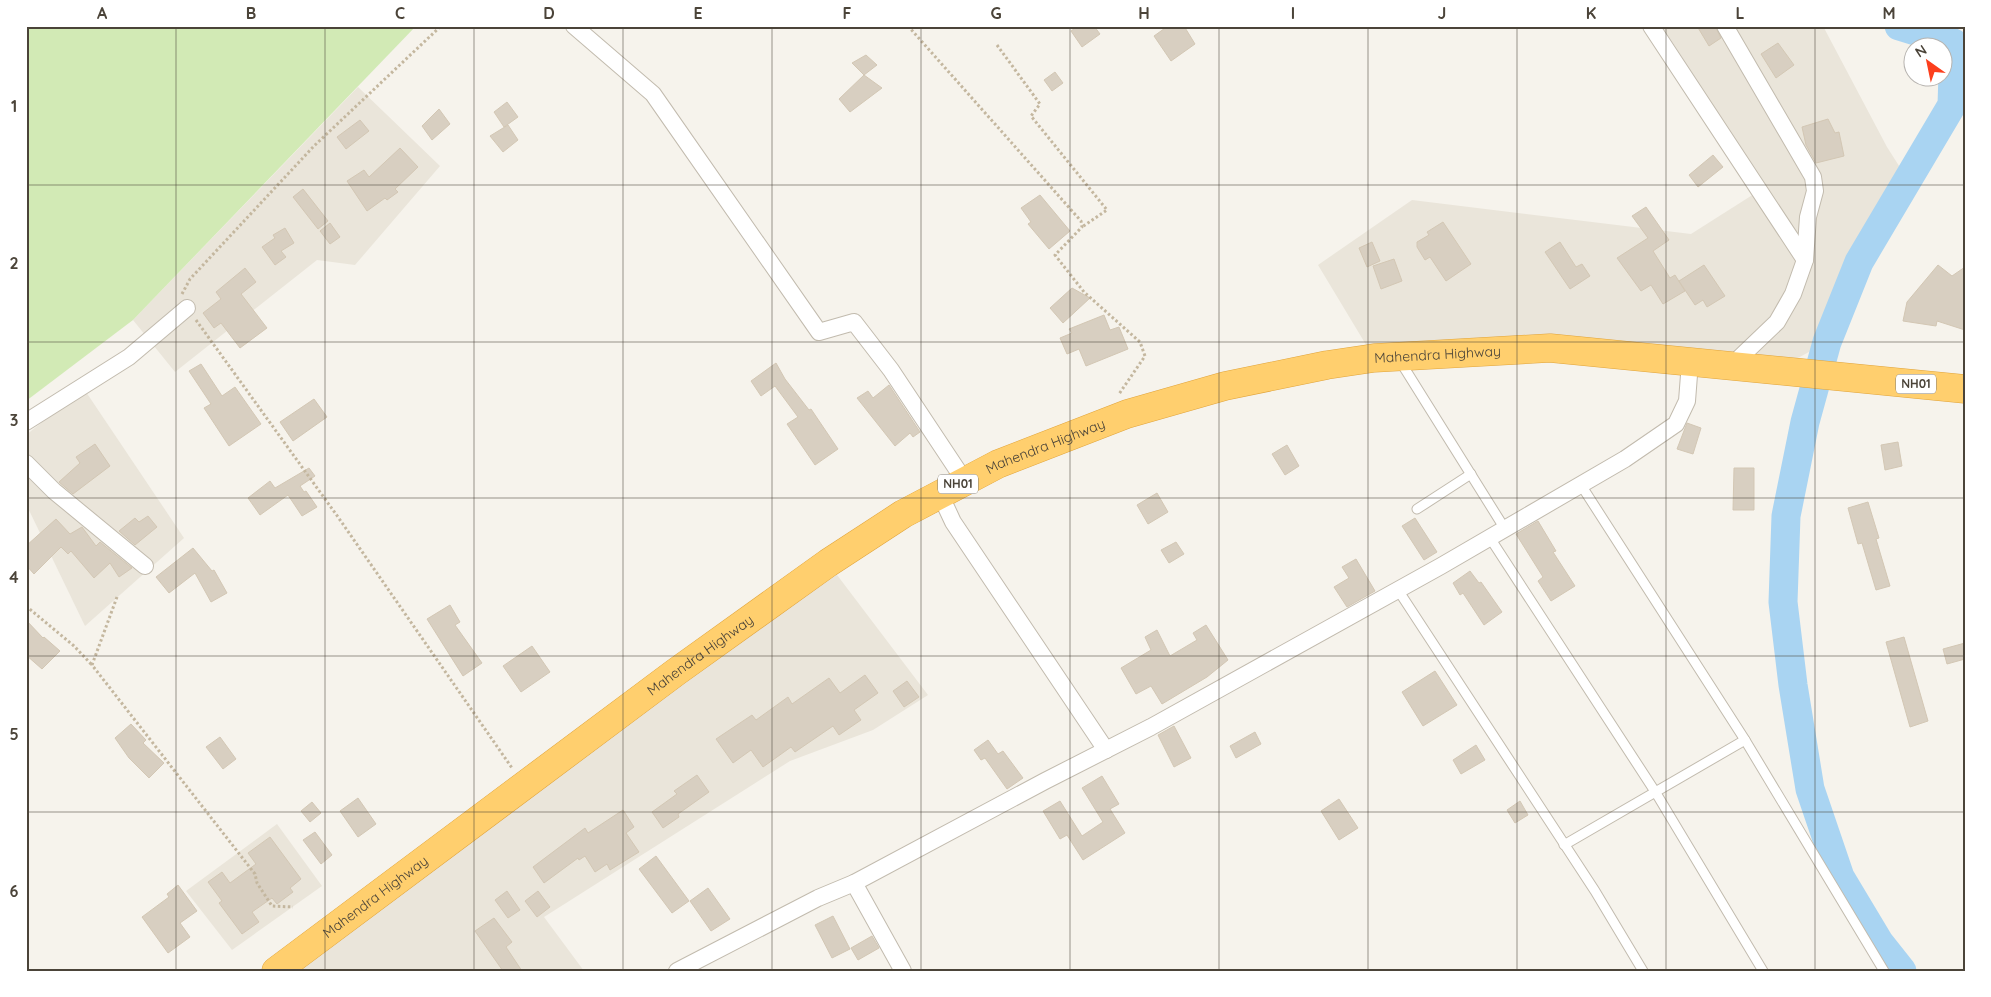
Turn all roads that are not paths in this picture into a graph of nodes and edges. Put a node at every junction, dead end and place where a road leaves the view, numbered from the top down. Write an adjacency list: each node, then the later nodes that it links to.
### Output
1 (574, 26): 13 (street)
2 (1652, 26): 4 (street)
3 (1725, 26): 4 (street)
4 (1805, 260): 8 (street)
5 (187, 308): 10 (street)
6 (1397, 356): 7 (highway, Mahendra Highway / NH01); 12 (lane); 13 (highway, Mahendra Highway / NH01)
7 (1690, 362): 8 (highway, Mahendra Highway / NH01); 14 (street)
8 (1731, 366): 9 (highway, Mahendra Highway / NH01)
9 (1965, 388)
10 (26, 422)
11 (26, 463): 19 (street)
12 (1471, 474): 16 (lane); 17 (lane)
13 (964, 480): 15 (highway, Mahendra Highway / NH01)
14 (1581, 485): 17 (street); 21 (lane)
15 (940, 494): 22 (street); 26 (highway, Mahendra Highway / NH01)
16 (1417, 510)
17 (1505, 529): 18 (street)
18 (1490, 538): 20 (street); 23 (lane)
19 (145, 566)
20 (1398, 590): 22 (street); 24 (lane)
21 (1744, 740): 23 (lane); 31 (lane)
22 (1106, 750): 25 (street)
23 (1656, 793): 24 (lane); 30 (lane)
24 (1564, 844): 29 (lane)
25 (854, 883): 27 (street); 28 (street)
26 (276, 971)
27 (677, 971)
28 (903, 971)
29 (1643, 971)
30 (1763, 971)
31 (1884, 971)

